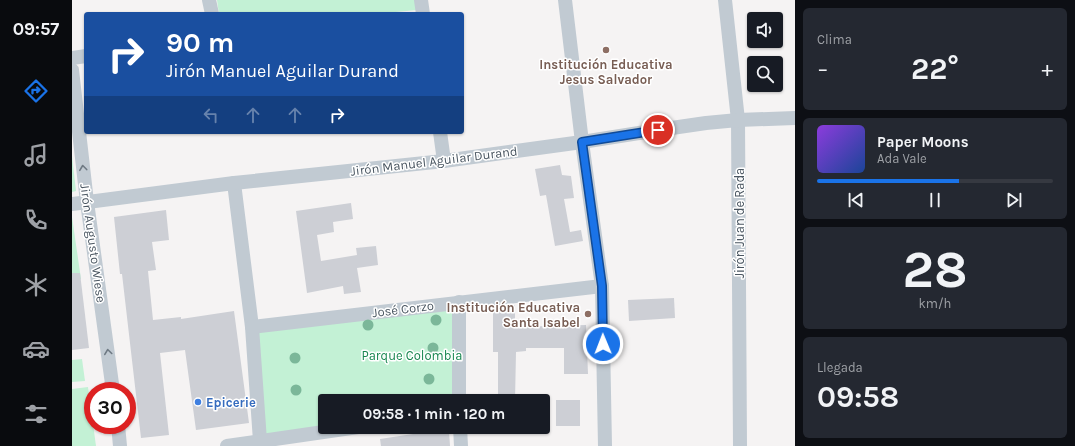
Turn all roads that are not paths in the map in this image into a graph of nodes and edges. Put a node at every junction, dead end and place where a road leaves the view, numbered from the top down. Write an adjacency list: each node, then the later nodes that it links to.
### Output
1 (210, 0): 5 (street)
2 (421, 0): 6 (street)
3 (566, 0): 13 (street)
4 (725, 0): 11 (street, Jirón Juan de Rada)
5 (212, 12)
6 (423, 12)
7 (84, 56): 8 (street)
8 (72, 58)
9 (72, 70): 16 (street, Jirón Augusto Wiese, one-way to 9)
10 (795, 118): 11 (street, Jirón Manuel Aguilar Durand)
11 (738, 120): 13 (street, Jirón Manuel Aguilar Durand); 31 (street, Jirón Juan de Rada)
12 (440, 134): 14 (street)
13 (582, 142): 14 (street, Jirón Manuel Aguilar Durand); 18 (street)
14 (444, 161): 15 (street, Jirón Manuel Aguilar Durand)
15 (234, 183): 16 (street, Jirón Manuel Aguilar Durand); 20 (street)
16 (87, 202): 17 (street, Jirón Manuel Aguilar Durand); 21 (street, Jirón Augusto Wiese, one-way to 16)
17 (72, 204)
18 (602, 286): 19 (street, José Corzo); 30 (street)
19 (459, 302): 20 (street, José Corzo); 22 (street)
20 (252, 327): 26 (street)
21 (112, 382)
22 (459, 394)
23 (318, 433): 26 (street)
24 (119, 434): 27 (street)
25 (460, 434): 29 (street)
26 (260, 441): 28 (street)
27 (120, 446)
28 (226, 446)
29 (461, 446)
30 (605, 446)
31 (740, 446)

